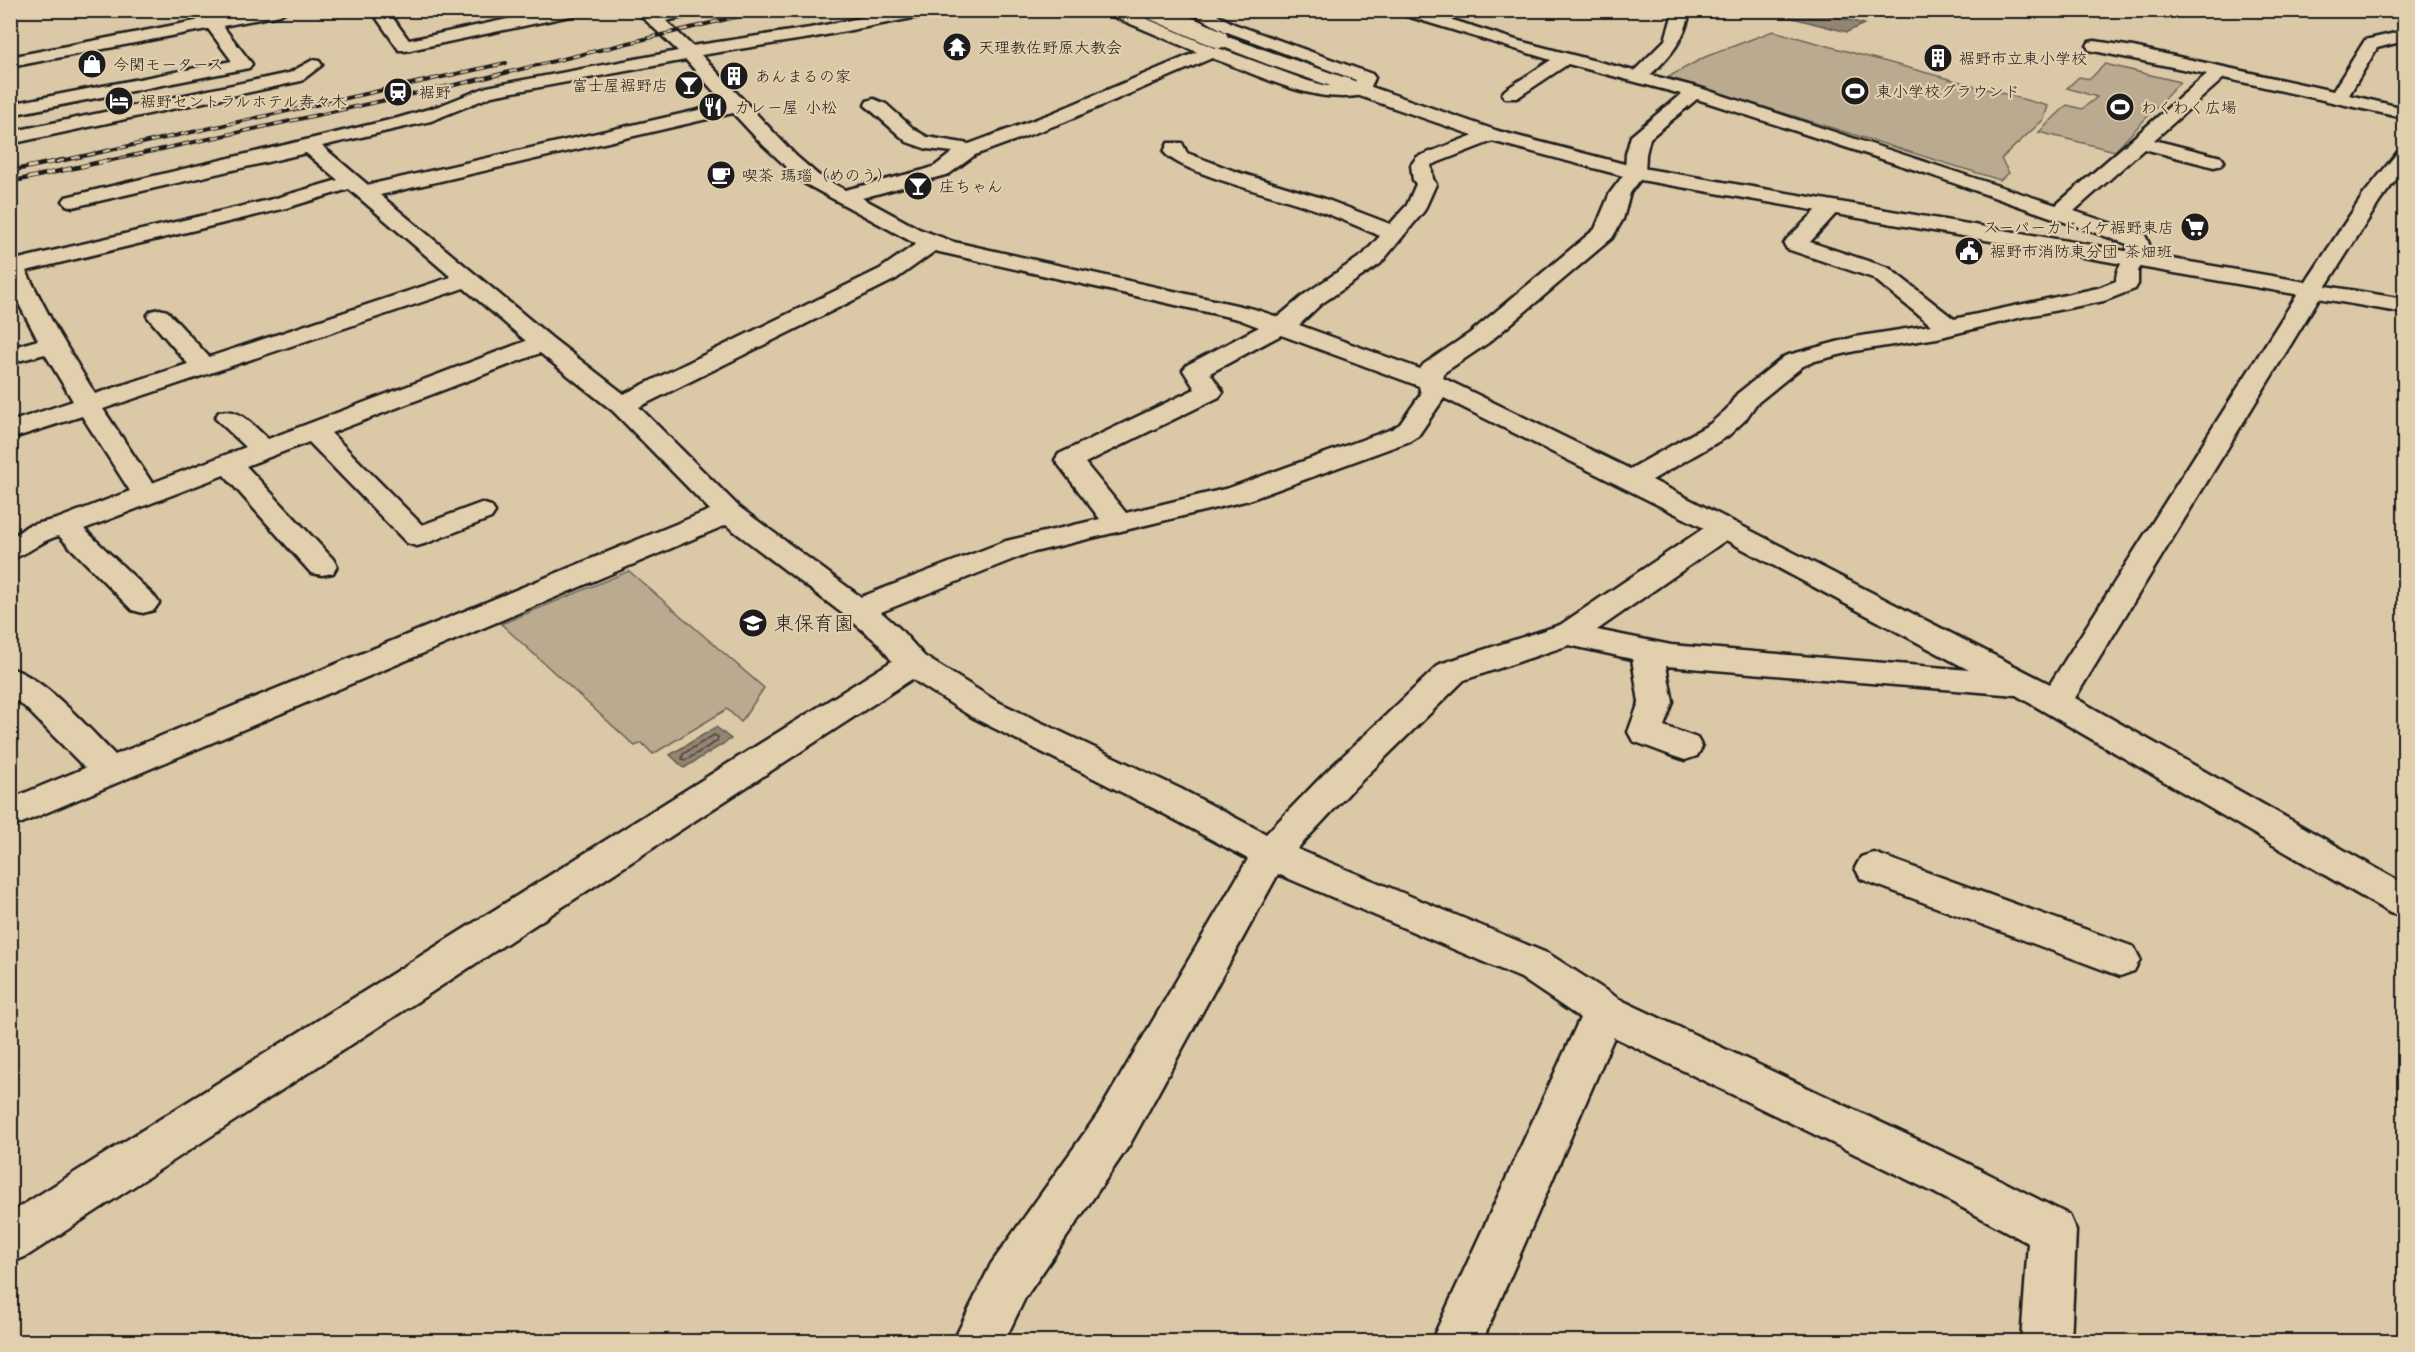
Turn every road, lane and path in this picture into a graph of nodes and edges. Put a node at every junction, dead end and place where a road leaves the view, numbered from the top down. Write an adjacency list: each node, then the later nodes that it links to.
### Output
1 (189, 10): 13 (street)
2 (280, 10): 13 (street)
3 (379, 10): 4 (street)
4 (575, 10)
5 (694, 10): 11 (street)
6 (928, 10): 17 (street)
7 (1111, 10): 12 (street)
8 (1193, 10): 12 (street); 24 (street)
9 (1403, 10): 18 (street)
10 (1682, 10): 22 (street)
11 (649, 15): 17 (street)
12 (1146, 17): 15 (street)
13 (212, 23): 19 (street); 23 (street)
14 (2404, 36): 27 (street)
15 (1216, 46): 24 (street); 38 (street)
16 (2095, 46): 21 (street)
17 (690, 53): 30 (street); 36 (street)
18 (1566, 58): 22 (street); 26 (street)
19 (10, 62)
20 (314, 65): 28 (street)
21 (2220, 72): 27 (street); 35 (street)
22 (1639, 76): 25 (street)
23 (167, 82): 28 (street); 31 (street)
24 (1361, 90): 33 (street)
25 (1694, 92): 41 (street); 46 (street)
26 (1511, 94)
27 (2337, 99): 32 (street)
28 (179, 102): 34 (street)
29 (874, 105): 38 (street)
30 (739, 106): 42 (street); 43 (street)
31 (10, 110)
32 (2404, 113)
33 (1491, 135): 41 (street); 48 (street)
34 (10, 138)
35 (2140, 142): 40 (street); 46 (street)
36 (310, 146): 42 (street); 44 (street)
37 (1175, 147): 48 (street)
38 (970, 150): 43 (street)
39 (2404, 157): 54 (street)
40 (2214, 161)
41 (1635, 173): 45 (street); 64 (street)
42 (358, 187): 50 (street); 53 (street)
43 (843, 197): 49 (street)
44 (72, 201)
45 (1830, 208): 51 (street); 59 (street)
46 (2061, 212): 51 (street)
47 (72, 230): 50 (street)
48 (1393, 233): 58 (street)
49 (932, 243): 58 (street); 65 (street)
50 (81, 252): 52 (street)
51 (2137, 260): 54 (street); 59 (street)
52 (12, 268): 56 (street)
53 (468, 279): 60 (street); 63 (street)
54 (2312, 290): 55 (street); 88 (street)
55 (2404, 306)
56 (20, 307): 61 (street)
57 (159, 316): 63 (street)
58 (1280, 325): 64 (street); 76 (street)
59 (1949, 327): 72 (street)
60 (543, 343): 65 (street); 68 (street)
61 (51, 344): 62 (street); 66 (street)
62 (10, 356)
63 (204, 367): 66 (street)
64 (1430, 381): 72 (street); 76 (street)
65 (622, 405): 75 (street)
66 (87, 406): 69 (street); 73 (street)
67 (228, 418): 70 (street)
68 (313, 430): 70 (street); 74 (street)
69 (10, 431)
70 (264, 449): 71 (street)
71 (228, 463): 73 (street); 80 (street)
72 (1632, 480): 77 (street)
73 (146, 494): 78 (street)
74 (481, 512)
75 (729, 513): 82 (street); 90 (street)
76 (1119, 524): 82 (street)
77 (1725, 527): 83 (street); 87 (street)
78 (38, 533): 79 (street); 81 (street)
79 (10, 550)
80 (322, 566)
81 (143, 603)
82 (858, 610): 85 (street)
83 (1567, 634): 84 (street); 92 (street)
84 (1647, 651): 87 (street); 89 (street)
85 (912, 664): 92 (street); 97 (street)
86 (10, 679): 90 (street)
87 (2026, 687): 88 (street)
88 (2056, 702): 94 (street)
89 (1685, 747)
90 (110, 771): 91 (street)
91 (10, 814)
92 (1270, 854): 96 (street); 99 (street)
93 (1874, 868): 95 (street)
94 (2404, 902)
95 (2120, 959)
96 (1604, 1012): 98 (street); 100 (street)
97 (10, 1240)
98 (2054, 1338)
99 (978, 1341)
100 (1456, 1341)

